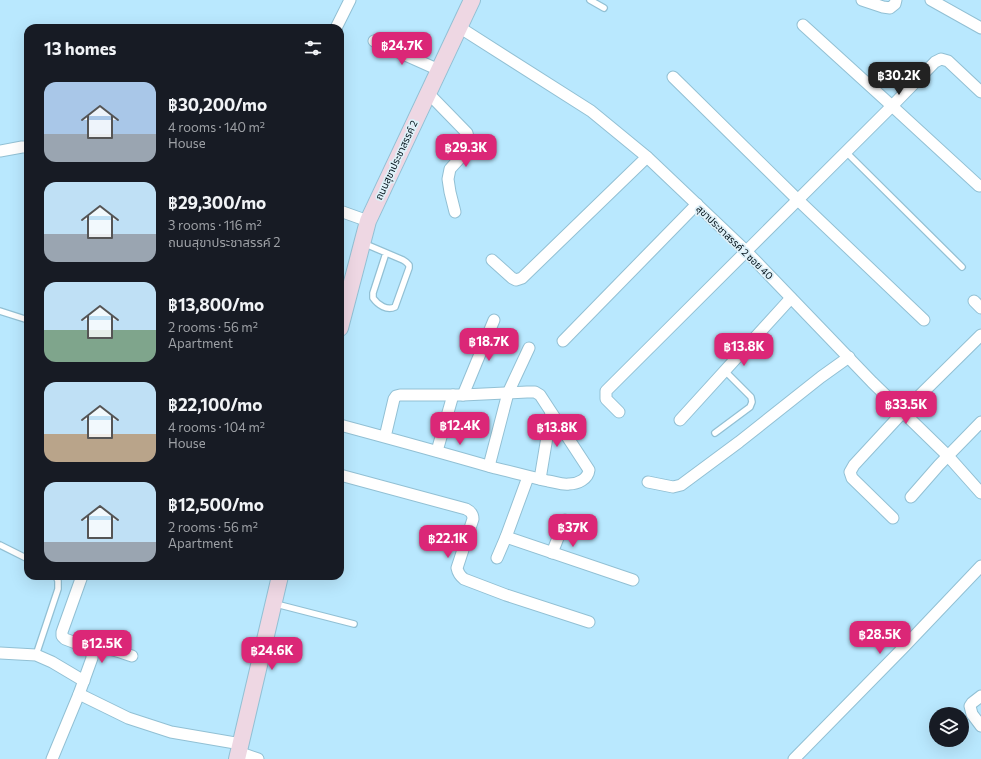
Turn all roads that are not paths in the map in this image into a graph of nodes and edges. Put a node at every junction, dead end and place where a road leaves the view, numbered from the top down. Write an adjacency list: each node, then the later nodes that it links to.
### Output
1 (350, 0): 8 (street)
2 (472, 0): 10 (street, ถนนสุขาประชาสรรค์ 2)
3 (590, 0): 7 (lane)
4 (862, 0): 5 (street)
5 (896, 0)
6 (931, 0): 11 (street)
7 (604, 8)
8 (338, 24)
9 (803, 25): 17 (street)
10 (459, 27): 13 (street, ถนนสุขาประชาสรรค์ 2); 21 (street, สุขาประชาสรรค์ 2 ซอย 40)
11 (981, 27)
12 (374, 41): 13 (street)
13 (439, 70): 16 (street, ถนนสุขาประชาสรรค์ 2)
14 (673, 77): 23 (street)
15 (981, 92): 17 (street)
16 (428, 93): 26 (street); 27 (street, ถนนสุขาประชาสรรค์ 2)
17 (892, 106): 20 (street); 22 (street)
18 (24, 147): 19 (street)
19 (0, 151)
20 (846, 152): 23 (street); 32 (lane)
21 (647, 157): 24 (street, สุขาประชาสรรค์ 2 ซอย 40); 31 (street)
22 (979, 186)
23 (798, 200): 29 (street); 38 (street)
24 (697, 204): 29 (street, สุขาประชาสรรค์ 2 ซอย 40); 40 (street)
25 (344, 212): 27 (street)
26 (455, 212)
27 (368, 221): 28 (street, ถนนสุขาประชาสรรค์ 2)
28 (362, 243): 30 (lane); 34 (street, ถนนสุขาประชาสรรค์ 2)
29 (746, 251): 33 (street, สุขาประชาสรรค์ 2 ซอย 40); 46 (street)
30 (386, 253): 30 (lane)
31 (492, 260)
32 (962, 267)
33 (791, 298): 42 (street, สุขาประชาสรรค์ 2 ซอย 40); 43 (street)
34 (344, 307)
35 (0, 311): 36 (lane)
36 (24, 319)
37 (494, 320): 45 (street)
38 (924, 320)
39 (981, 335): 47 (street)
40 (563, 340)
41 (529, 348): 44 (street)
42 (849, 357): 47 (street, สุขาประชาสรรค์ 2 ซอย 40); 60 (street)
43 (725, 371): 49 (street); 52 (lane)
44 (508, 393): 45 (street); 48 (street); 56 (street)
45 (458, 395): 53 (street); 54 (street)
46 (619, 412)
47 (903, 412): 55 (street, สุขาประชาสรรค์ 2 ซอย 40); 63 (street)
48 (551, 413): 59 (street); 59 (street)
49 (680, 420)
50 (981, 422): 55 (street)
51 (344, 425): 53 (street)
52 (715, 433)
53 (385, 437): 54 (street)
54 (437, 451): 56 (street)
55 (948, 456): 61 (street, สุขาประชาสรรค์ 2 ซอย 40); 62 (street)
56 (489, 466): 58 (street)
57 (344, 476): 76 (street)
58 (528, 477): 59 (street); 65 (street)
59 (540, 479)
60 (648, 482)
61 (981, 493)
62 (910, 497)
63 (893, 518)
64 (565, 520): 67 (street)
65 (506, 537): 67 (street); 69 (street)
66 (0, 545): 68 (lane)
67 (552, 553): 74 (street)
68 (24, 556)
69 (497, 558)
70 (981, 566): 89 (street)
71 (58, 580): 80 (lane)
72 (81, 580): 78 (street)
73 (279, 580): 75 (street)
74 (632, 580)
75 (274, 603): 77 (lane); 86 (street)
76 (589, 622)
77 (354, 624)
78 (91, 649): 81 (street); 82 (street)
79 (0, 653): 80 (street)
80 (36, 655): 82 (street)
81 (132, 656)
82 (84, 681): 83 (street)
83 (79, 694): 86 (street); 87 (street)
84 (981, 696): 85 (street)
85 (981, 726)
86 (238, 752): 88 (street)
87 (52, 759)
88 (258, 759)
89 (794, 759)

